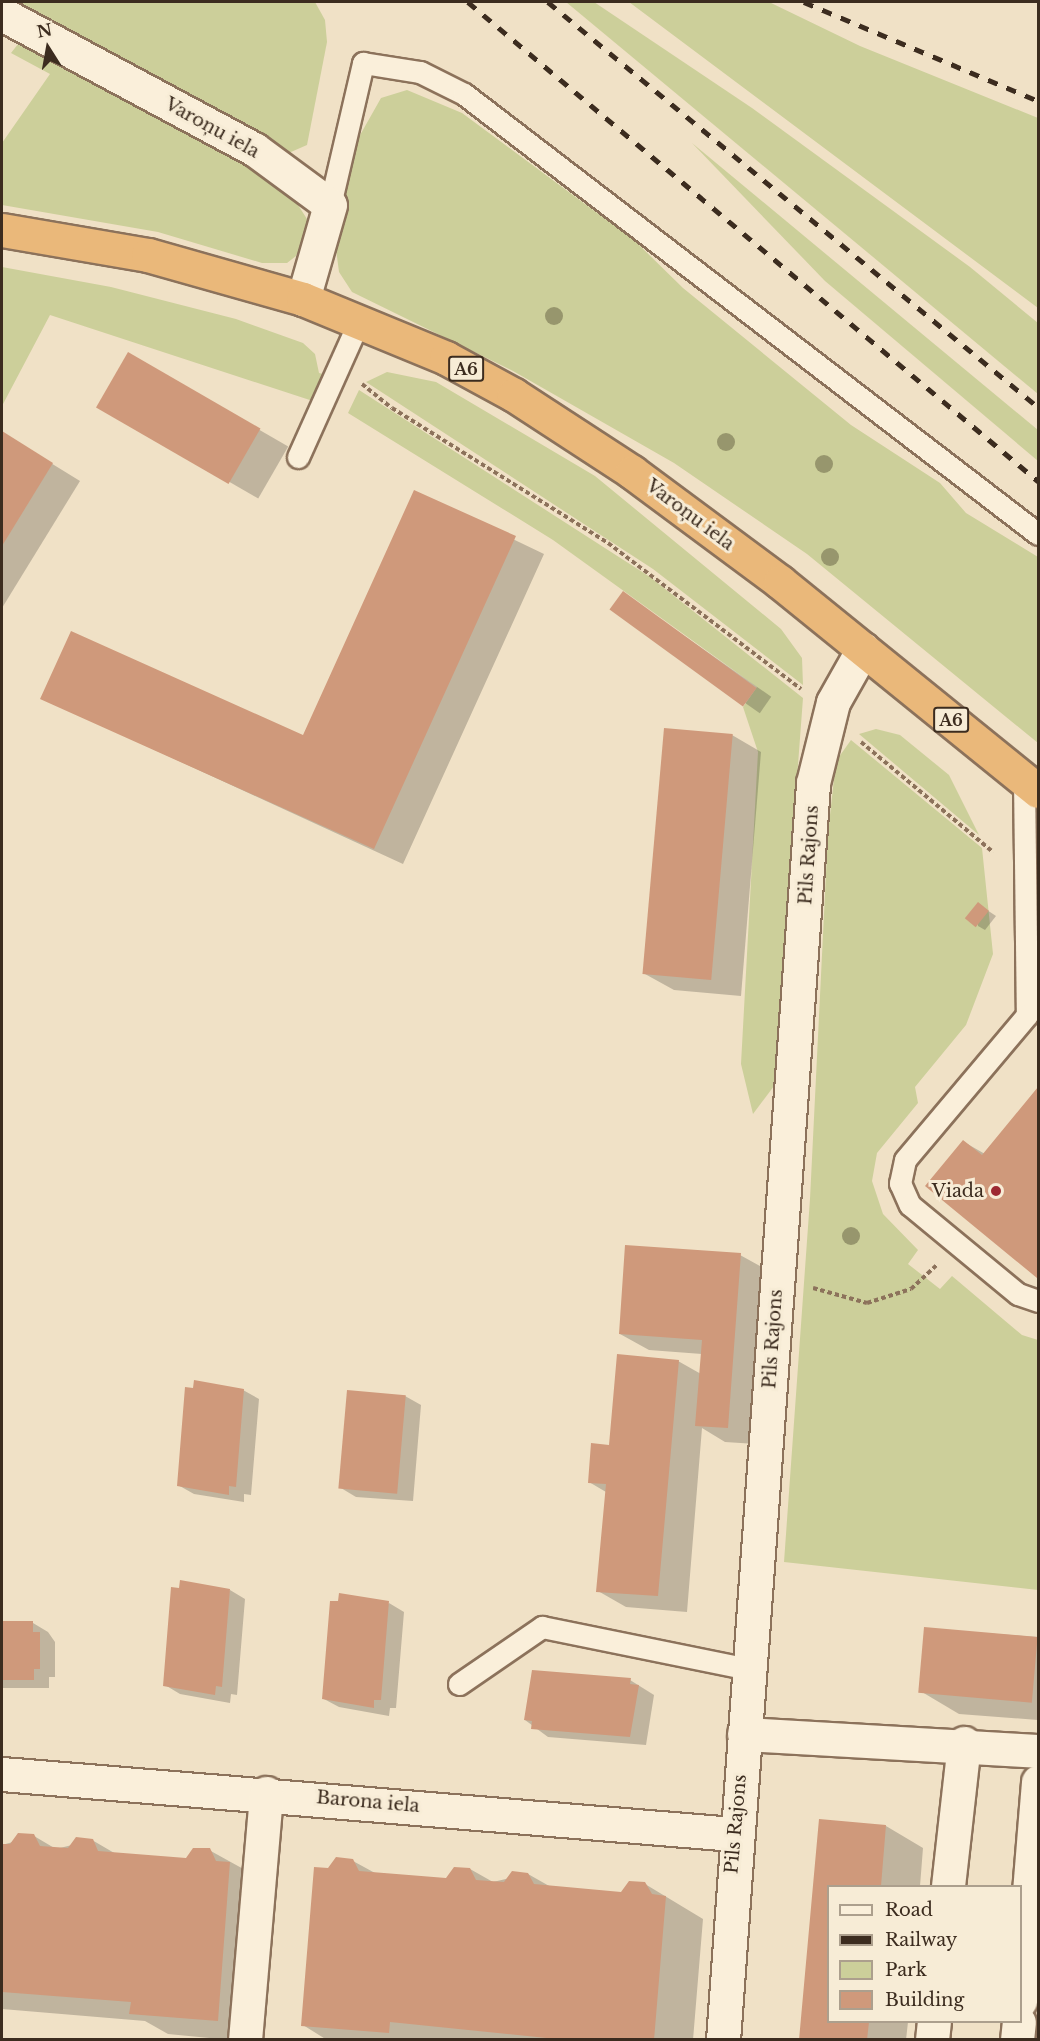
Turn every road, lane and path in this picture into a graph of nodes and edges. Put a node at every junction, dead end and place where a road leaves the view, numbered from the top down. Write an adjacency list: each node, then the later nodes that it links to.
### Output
1 (2, 14): 2 (street, Varoņu iela)
2 (330, 205): 4 (street); 8 (lane)
3 (2, 230): 4 (highway, Varoņu iela / A6)
4 (303, 299): 5 (highway, Varoņu iela / A6)
5 (359, 321): 6 (lane); 9 (highway, Varoņu iela / A6)
6 (343, 366): 7 (lane); 10 (path)
7 (298, 457)
8 (1038, 534)
9 (863, 649): 10 (street, Pils Rajons); 11 (highway, Varoņu iela / A6)
10 (829, 713): 12 (path); 15 (street, Pils Rajons)
11 (1031, 785): 12 (lane)
12 (1025, 878): 13 (lane)
13 (1032, 977): 14 (lane)
14 (955, 1242): 15 (path); 16 (lane)
15 (778, 1278): 17 (street, Pils Rajons)
16 (1038, 1300)
17 (749, 1669): 18 (lane); 19 (street, Pils Rajons)
18 (459, 1684)
19 (744, 1734): 20 (street); 25 (street, Pils Rajons)
20 (964, 1743): 21 (street); 26 (street)
21 (1038, 1751)
22 (2, 1773): 24 (street, Barona iela)
23 (1038, 1782): 27 (street)
24 (266, 1793): 25 (street, Barona iela); 30 (street)
25 (734, 1834): 31 (street, Pils Rajons)
26 (948, 1885)
27 (1022, 1977)
28 (934, 2023): 32 (street)
29 (1019, 2023): 33 (street)
30 (245, 2040)
31 (723, 2040)
32 (932, 2040)
33 (1017, 2040)

